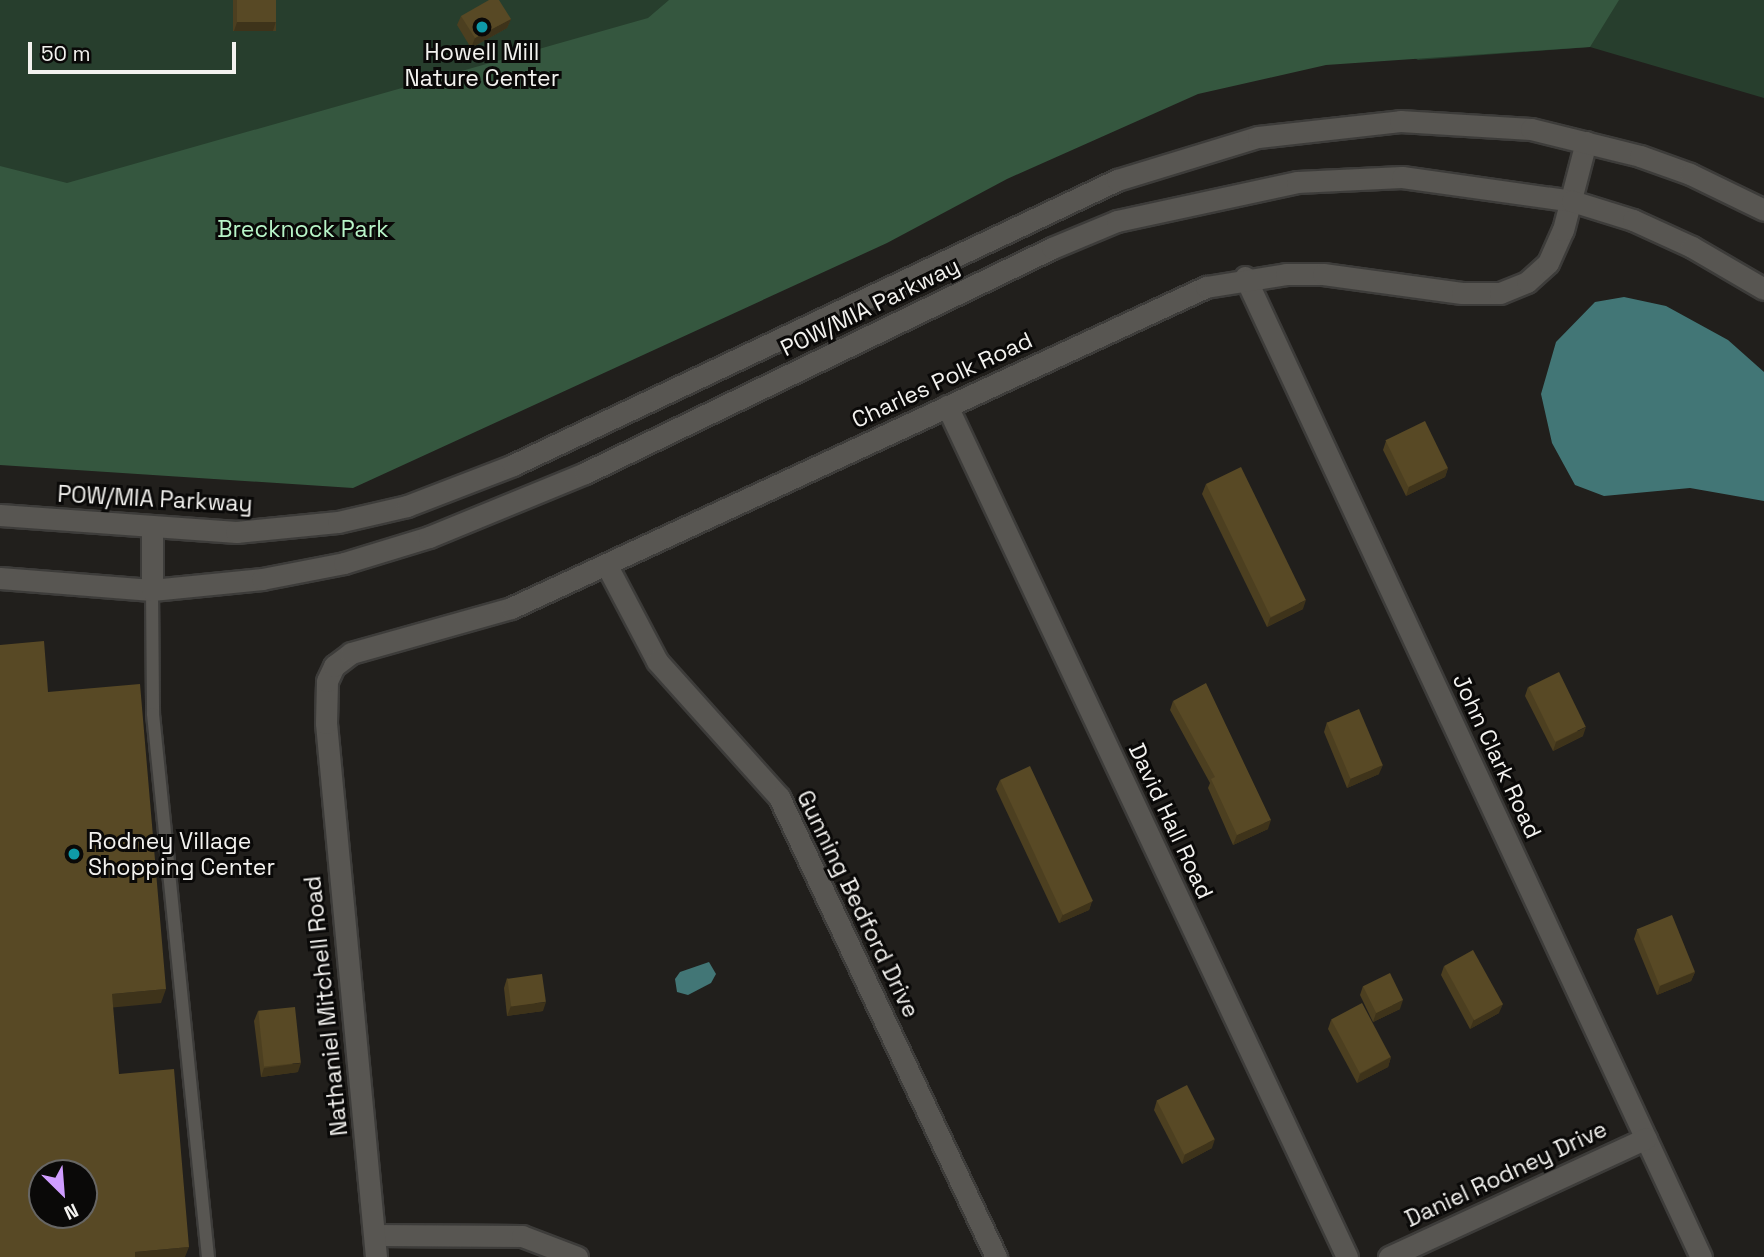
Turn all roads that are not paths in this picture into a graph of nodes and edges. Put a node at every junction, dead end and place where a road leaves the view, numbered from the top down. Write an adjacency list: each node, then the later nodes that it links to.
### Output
1 (1586, 142): 2 (street, Charles Polk Road); 3 (street, POW/MIA Parkway); 8 (street, POW/MIA Parkway)
2 (1572, 201): 4 (street, Charles Polk Road); 5 (street, POW/MIA Parkway); 11 (street, POW/MIA Parkway)
3 (1764, 211)
4 (1245, 277): 6 (street, Charles Polk Road); 13 (street, John Clark Road)
5 (1764, 289)
6 (947, 406): 9 (street, Charles Polk Road); 19 (street, David Hall Road)
7 (0, 515): 8 (street, POW/MIA Parkway)
8 (152, 528): 11 (street)
9 (607, 566): 12 (street, Charles Polk Road); 18 (street, Gunning Bedford Drive)
10 (0, 578): 11 (street, POW/MIA Parkway)
11 (152, 590): 15 (lane)
12 (328, 750): 14 (street, Nathaniel Mitchell Road)
13 (1646, 1138): 20 (street, Daniel Rodney Drive); 21 (street, John Clark Road)
14 (375, 1235): 16 (street, Nathaniel Mitchell Road); 17 (street)
15 (208, 1257)
16 (376, 1257)
17 (577, 1257)
18 (996, 1257)
19 (1348, 1257)
20 (1389, 1257)
21 (1701, 1257)

